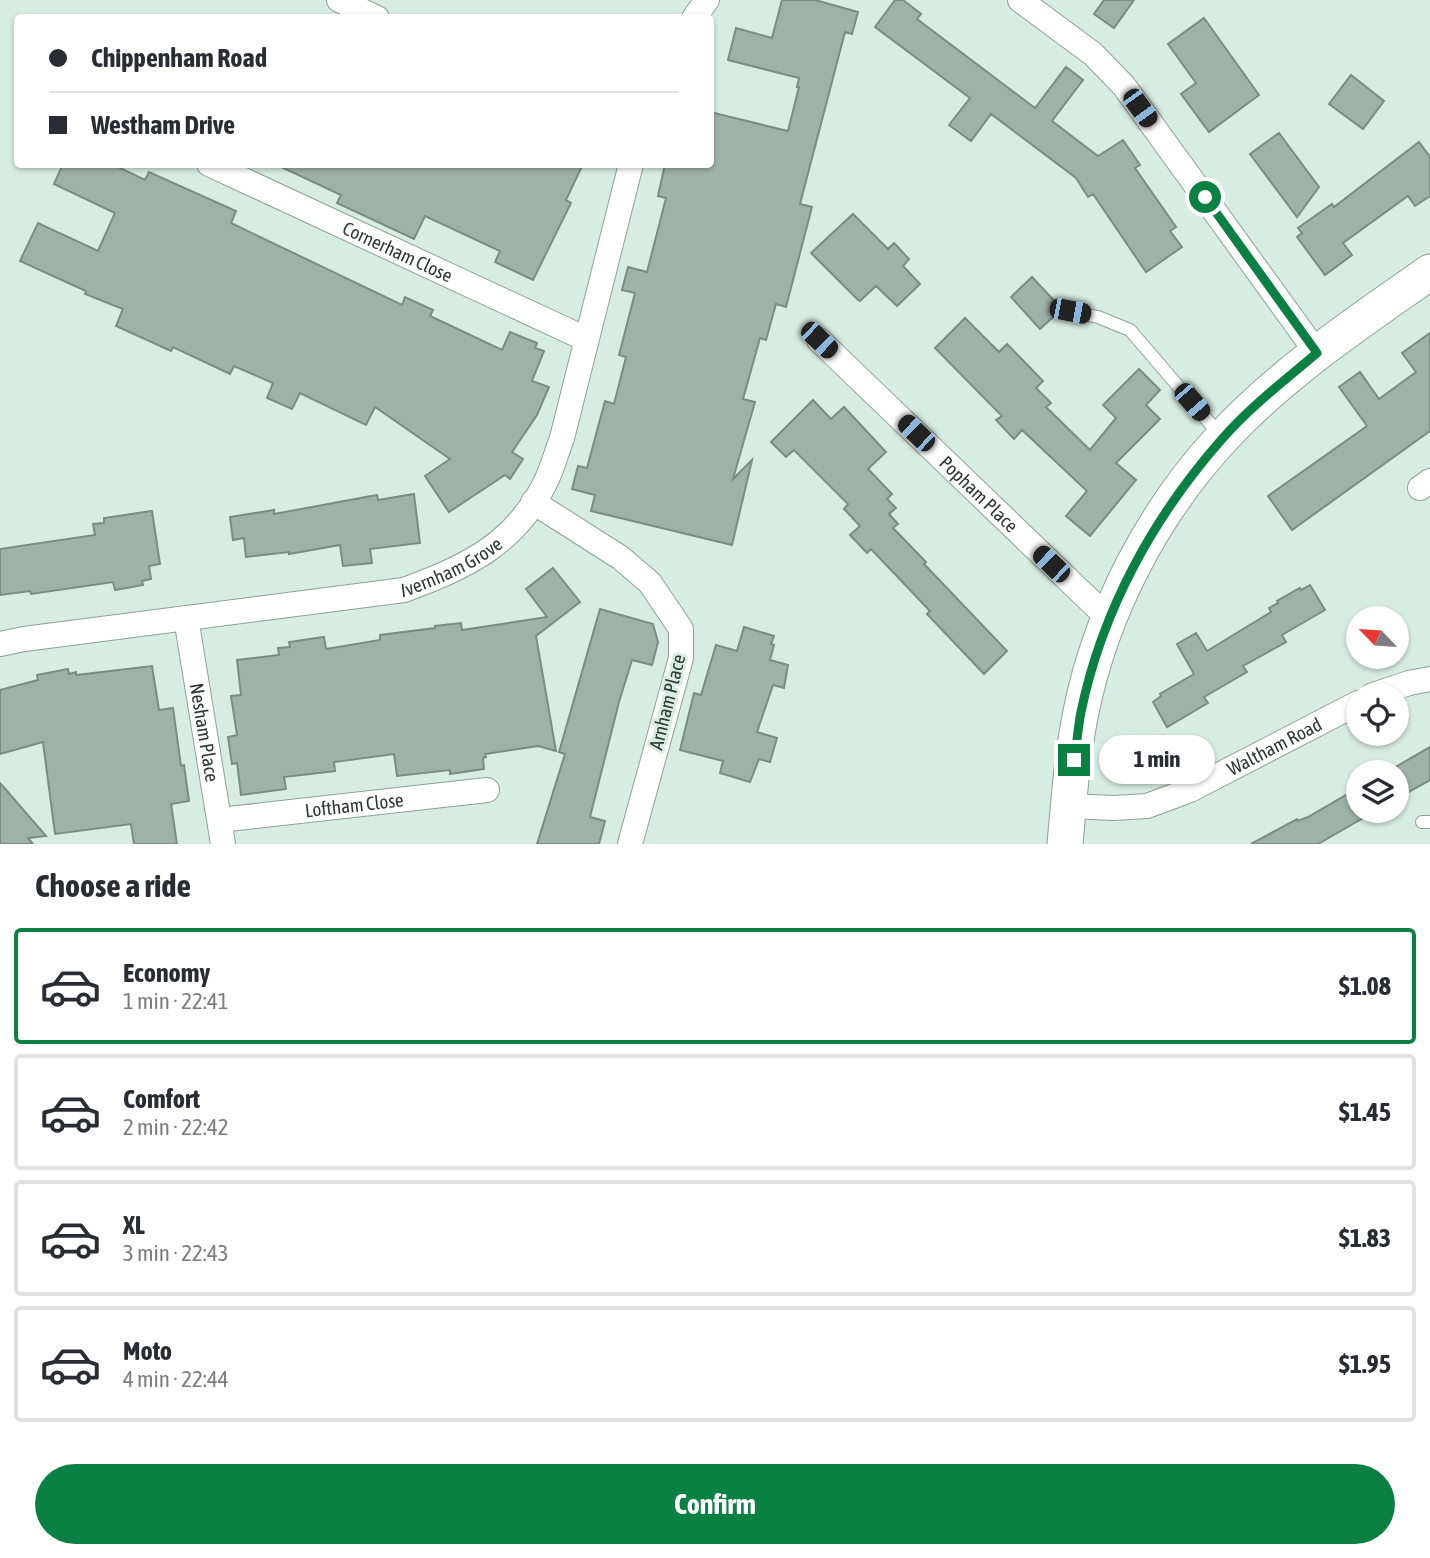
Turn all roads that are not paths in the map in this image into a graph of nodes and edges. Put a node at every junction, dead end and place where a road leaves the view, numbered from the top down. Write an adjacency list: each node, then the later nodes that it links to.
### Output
1 (339, 0): 3 (street)
2 (1020, 0): 10 (street)
3 (369, 14)
4 (218, 168): 8 (street, Cornerham Close)
5 (630, 168): 8 (street, Ivernham Grove)
6 (1430, 272): 10 (street)
7 (1070, 311): 11 (lane)
8 (586, 340): 12 (street, Ivernham Grove)
9 (819, 340): 14 (street, Popham Place)
10 (1317, 353): 11 (street)
11 (1223, 438): 14 (street)
12 (533, 502): 13 (street, Ivernham Grove); 22 (street, Arnham Place)
13 (186, 618): 15 (street, Ivernham Grove); 21 (street, Nesham Place)
14 (1110, 619): 20 (street)
15 (0, 644)
16 (1430, 679): 17 (street)
17 (1409, 685)
18 (1346, 709): 20 (street, Waltham Road)
19 (487, 790): 21 (street, Loftham Close)
20 (1068, 806): 23 (street)
21 (222, 832)
22 (630, 844)
23 (1065, 844)

